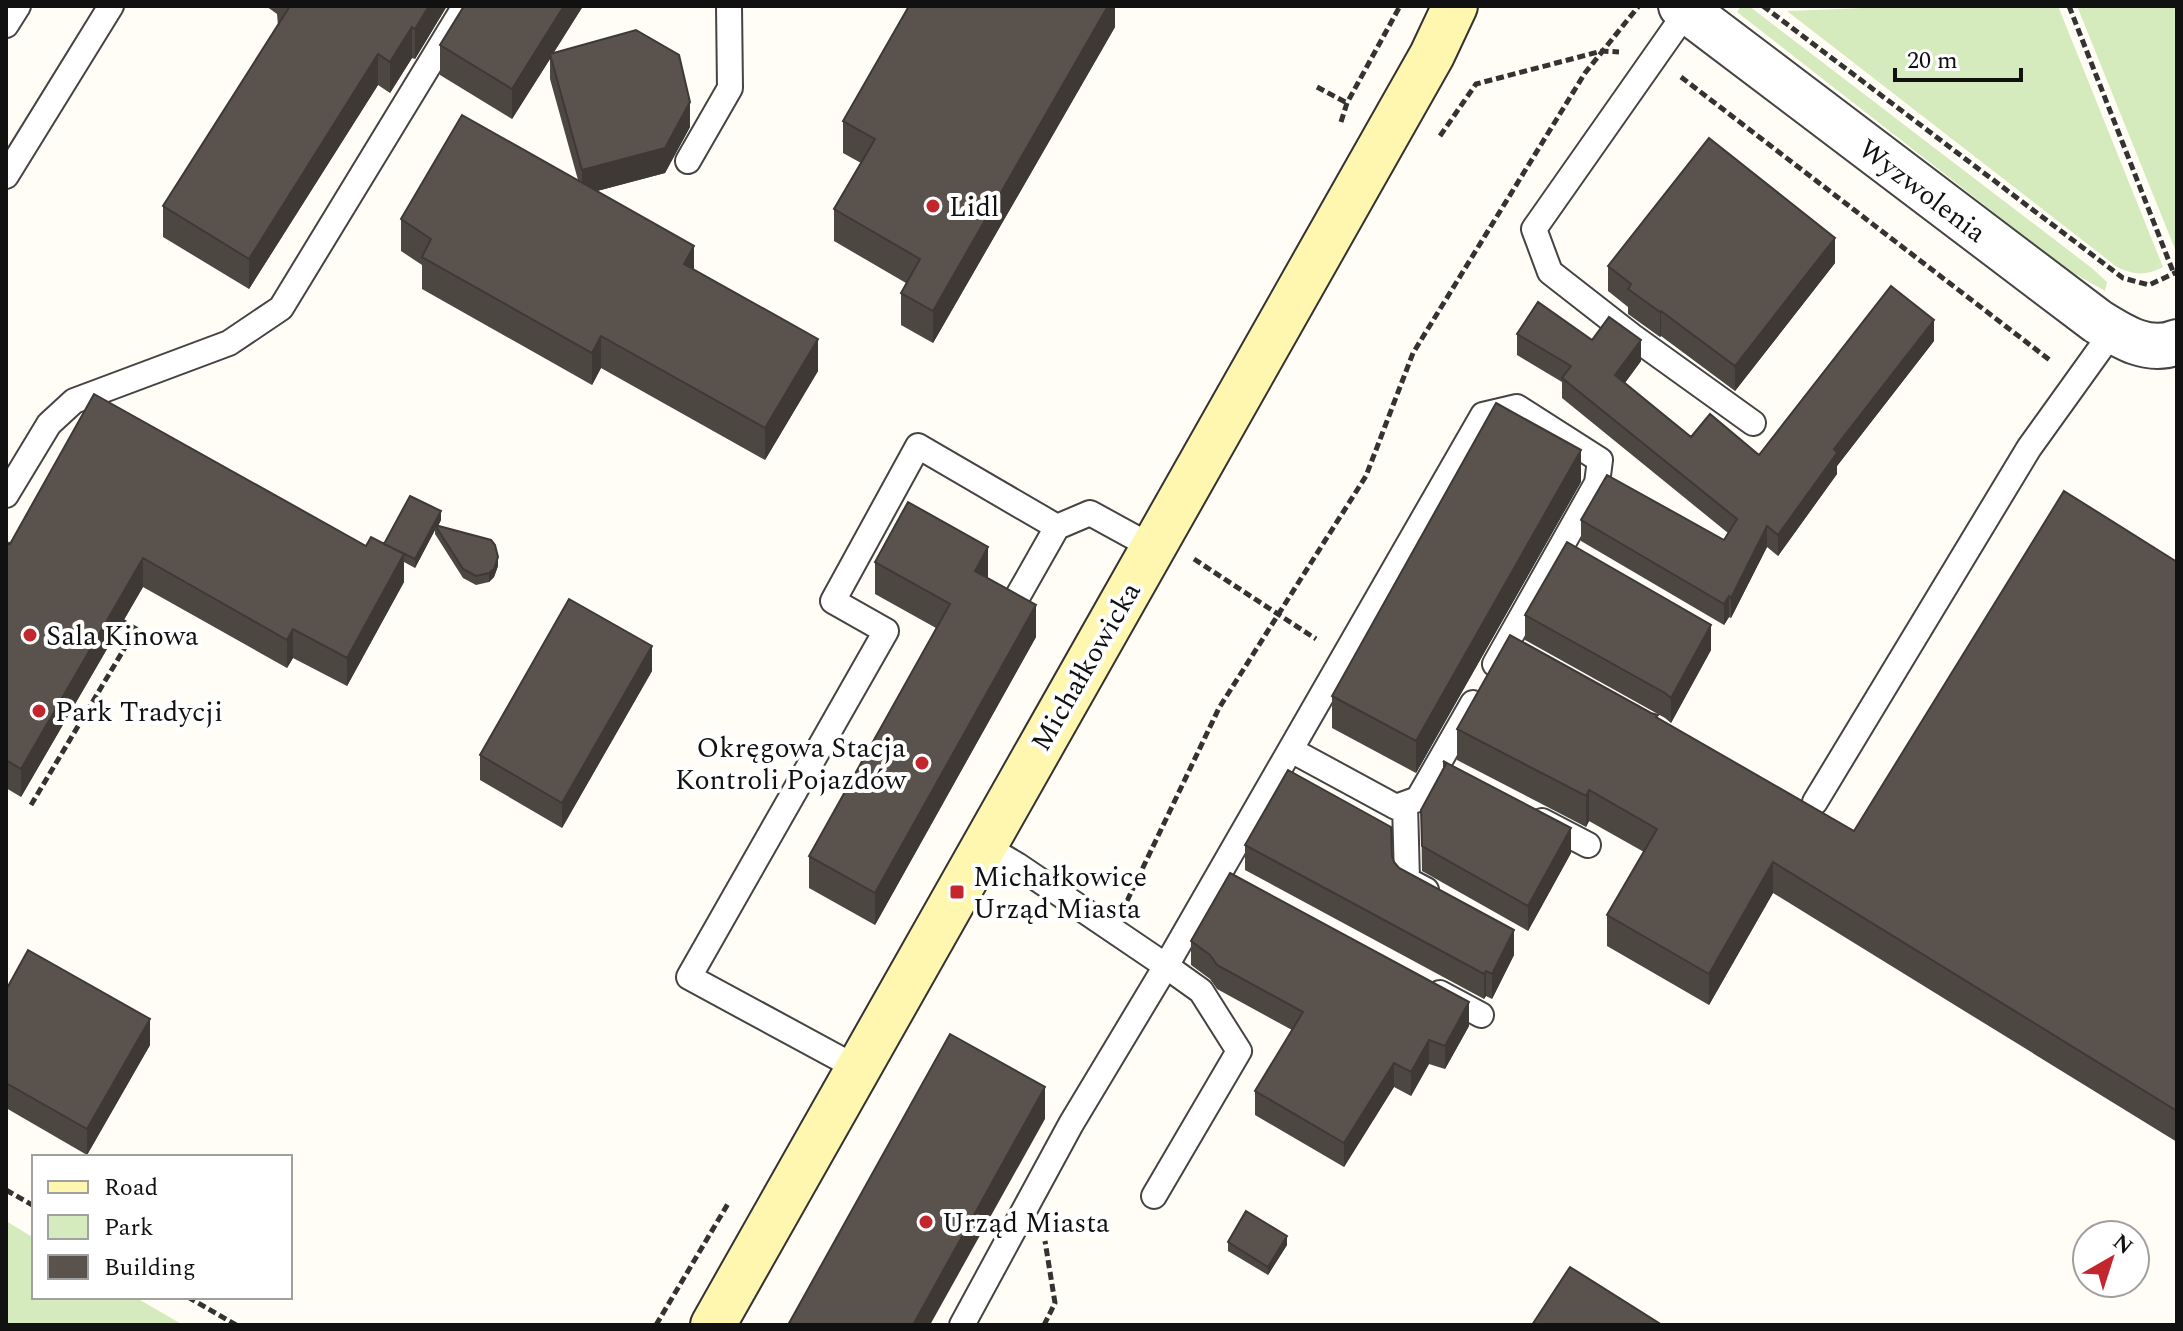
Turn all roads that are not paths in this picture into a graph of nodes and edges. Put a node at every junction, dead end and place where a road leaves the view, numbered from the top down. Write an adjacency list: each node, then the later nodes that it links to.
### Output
1 (18, 6): 7 (lane)
2 (111, 6): 9 (lane)
3 (465, 6): 13 (lane)
4 (729, 6): 8 (lane)
5 (1455, 6): 16 (street, Michałkowicka)
6 (1684, 8): 10 (street, Wyzwolenia); 12 (lane)
7 (6, 25)
8 (688, 161)
9 (6, 176)
10 (2113, 331): 11 (street, Wyzwolenia); 20 (lane)
11 (2174, 351)
12 (1753, 423)
13 (6, 495)
14 (1057, 527): 16 (lane); 18 (lane); 29 (lane)
15 (1562, 547): 17 (lane); 19 (lane); 21 (lane)
16 (1169, 559): 23 (street, Michałkowicka)
17 (1587, 562)
18 (1019, 594)
19 (1291, 750): 21 (lane); 26 (lane)
20 (1815, 802)
21 (1405, 804): 25 (lane)
22 (1519, 809): 24 (lane)
23 (983, 845): 26 (lane); 29 (street, Michałkowicka)
24 (1588, 845)
25 (1448, 903)
26 (1166, 966): 30 (lane); 32 (lane)
27 (1426, 985): 28 (lane)
28 (1481, 1015)
29 (857, 1068): 31 (street, Michałkowicka)
30 (1154, 1196)
31 (713, 1325)
32 (962, 1325)

